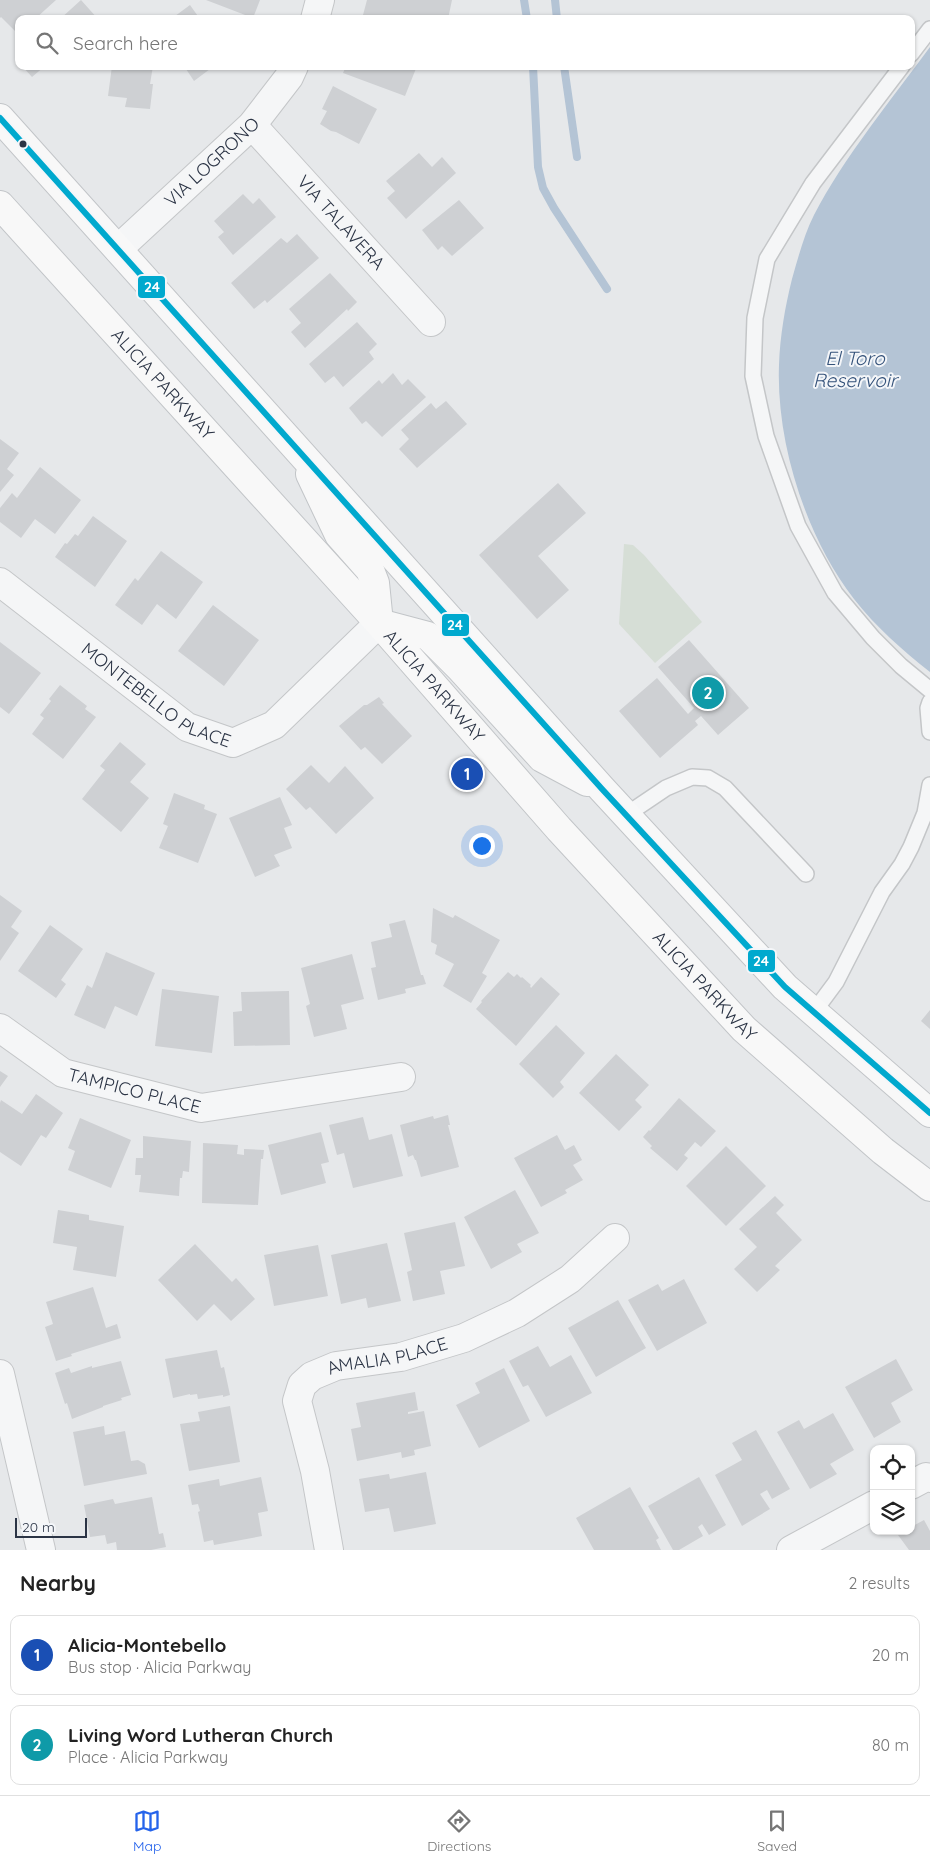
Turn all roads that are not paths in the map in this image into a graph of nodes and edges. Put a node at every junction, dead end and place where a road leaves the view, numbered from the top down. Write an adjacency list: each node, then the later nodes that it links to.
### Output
1 (320, 0): 2 (street)
2 (316, 15)
3 (930, 29): 4 (lane)
4 (915, 49)
5 (292, 70): 8 (street, VIA LOGRONO)
6 (899, 70): 15 (lane)
7 (0, 118): 10 (main road)
8 (252, 125): 10 (street, VIA LOGRONO); 11 (street, VIA TALAVERA)
9 (0, 205): 14 (main road, ALICIA PARKWAY)
10 (118, 249): 12 (main road)
11 (431, 322)
12 (299, 450): 14 (main road); 19 (main road)
13 (0, 582): 14 (street, MONTEBELLO PLACE)
14 (379, 623): 19 (main road); 26 (main road, ALICIA PARKWAY)
15 (930, 690)
16 (930, 702): 17 (lane)
17 (930, 732)
18 (930, 785): 22 (lane)
19 (602, 790): 20 (main road)
20 (626, 815): 21 (lane); 22 (main road)
21 (806, 874)
22 (814, 1013): 25 (main road)
23 (0, 1028): 24 (street, TAMPICO PLACE)
24 (401, 1077)
25 (930, 1113)
26 (930, 1187)
27 (615, 1238): 33 (street, AMALIA PLACE)
28 (0, 1374): 32 (street)
29 (930, 1478): 30 (street)
30 (915, 1483)
31 (870, 1508): 34 (street)
32 (41, 1550)
33 (329, 1550)
34 (791, 1550)

